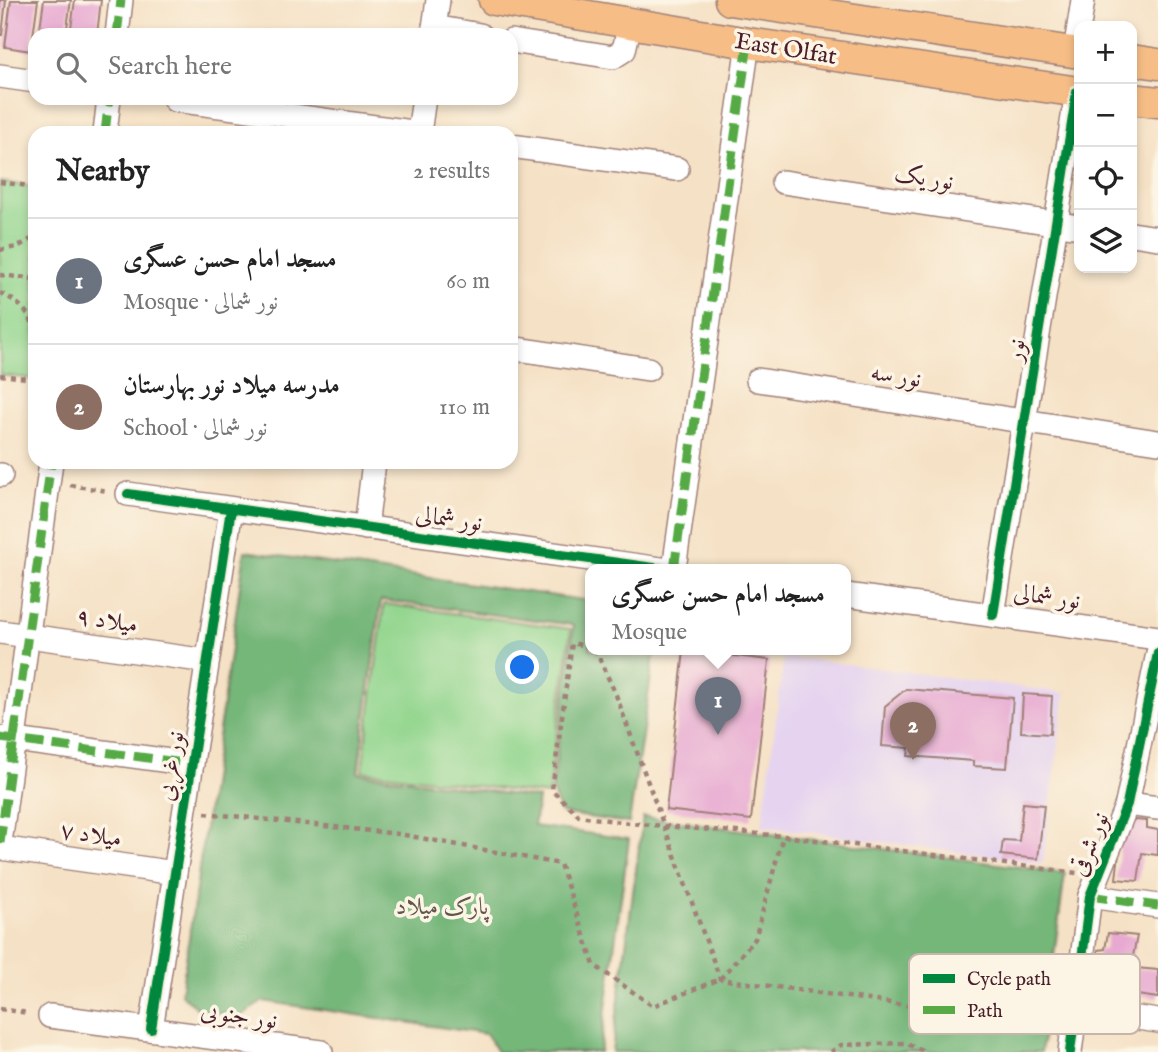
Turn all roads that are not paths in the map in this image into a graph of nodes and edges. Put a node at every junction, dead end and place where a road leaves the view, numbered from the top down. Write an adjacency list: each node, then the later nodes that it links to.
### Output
1 (121, 0): 8 (street)
2 (438, 0): 9 (street)
3 (494, 0): 7 (main road, East Olfat)
4 (730, 0): 12 (main road, East Olfat)
5 (1083, 0): 6 (street)
6 (1081, 21)
7 (630, 23): 10 (street); 11 (main road, East Olfat)
8 (118, 28)
9 (433, 28)
10 (518, 42)
11 (748, 43): 17 (main road, East Olfat); 45 (street)
12 (1074, 52)
13 (1137, 61): 14 (main road)
14 (1158, 64)
15 (0, 76): 16 (street)
16 (28, 80)
17 (1074, 91)
18 (1137, 100): 19 (main road)
19 (1158, 102)
20 (108, 105): 24 (street)
21 (212, 105): 25 (street)
22 (423, 105): 26 (street)
23 (1074, 116): 30 (street, نور)
24 (106, 126)
25 (367, 126)
26 (420, 126)
27 (518, 147): 28 (street)
28 (677, 169)
29 (783, 182): 30 (street, نور یک)
30 (1056, 223): 31 (street, نور یک); 37 (street, نور)
31 (1074, 226)
32 (1137, 235): 33 (street)
33 (1158, 238)
34 (518, 349): 35 (street)
35 (648, 369)
36 (758, 380): 37 (street, نور سه)
37 (1025, 422): 38 (street, نور سه); 47 (street, نور)
38 (1158, 442)
39 (50, 469): 49 (street)
40 (373, 469): 43 (street)
41 (128, 494): 42 (street, نور شمالی)
42 (231, 509): 43 (street, نور شمالی); 52 (street, نور غربی)
43 (366, 528): 44 (street, نور شمالی)
44 (625, 564)
45 (675, 564)
46 (851, 595): 47 (street, نور شمالی)
47 (993, 615): 50 (street, نور شمالی)
48 (0, 632): 49 (street, میلاد ۹)
49 (28, 636): 52 (street, میلاد ۹); 53 (street)
50 (1158, 638)
51 (1158, 653): 55 (street, نور شرقی)
52 (207, 661): 54 (street, نور غربی)
53 (7, 739): 54 (street); 57 (street)
54 (192, 764): 58 (street, نور غربی)
55 (1127, 804): 56 (street); 59 (street, نور شرقی)
56 (1158, 808)
57 (0, 846): 58 (street, میلاد ۷)
58 (175, 873): 65 (street, نور غربی)
59 (1090, 896): 60 (street); 61 (street, نور شرقی)
60 (1158, 906)
61 (1080, 954)
62 (50, 1016): 65 (street, نور جنوبی)
63 (1140, 1020): 64 (street)
64 (1158, 1021)
65 (151, 1029): 67 (street, نور جنوبی)
66 (1069, 1034): 69 (street, نور شرقی)
67 (298, 1050): 68 (street, نور جنوبی)
68 (321, 1052)
69 (1070, 1052)

